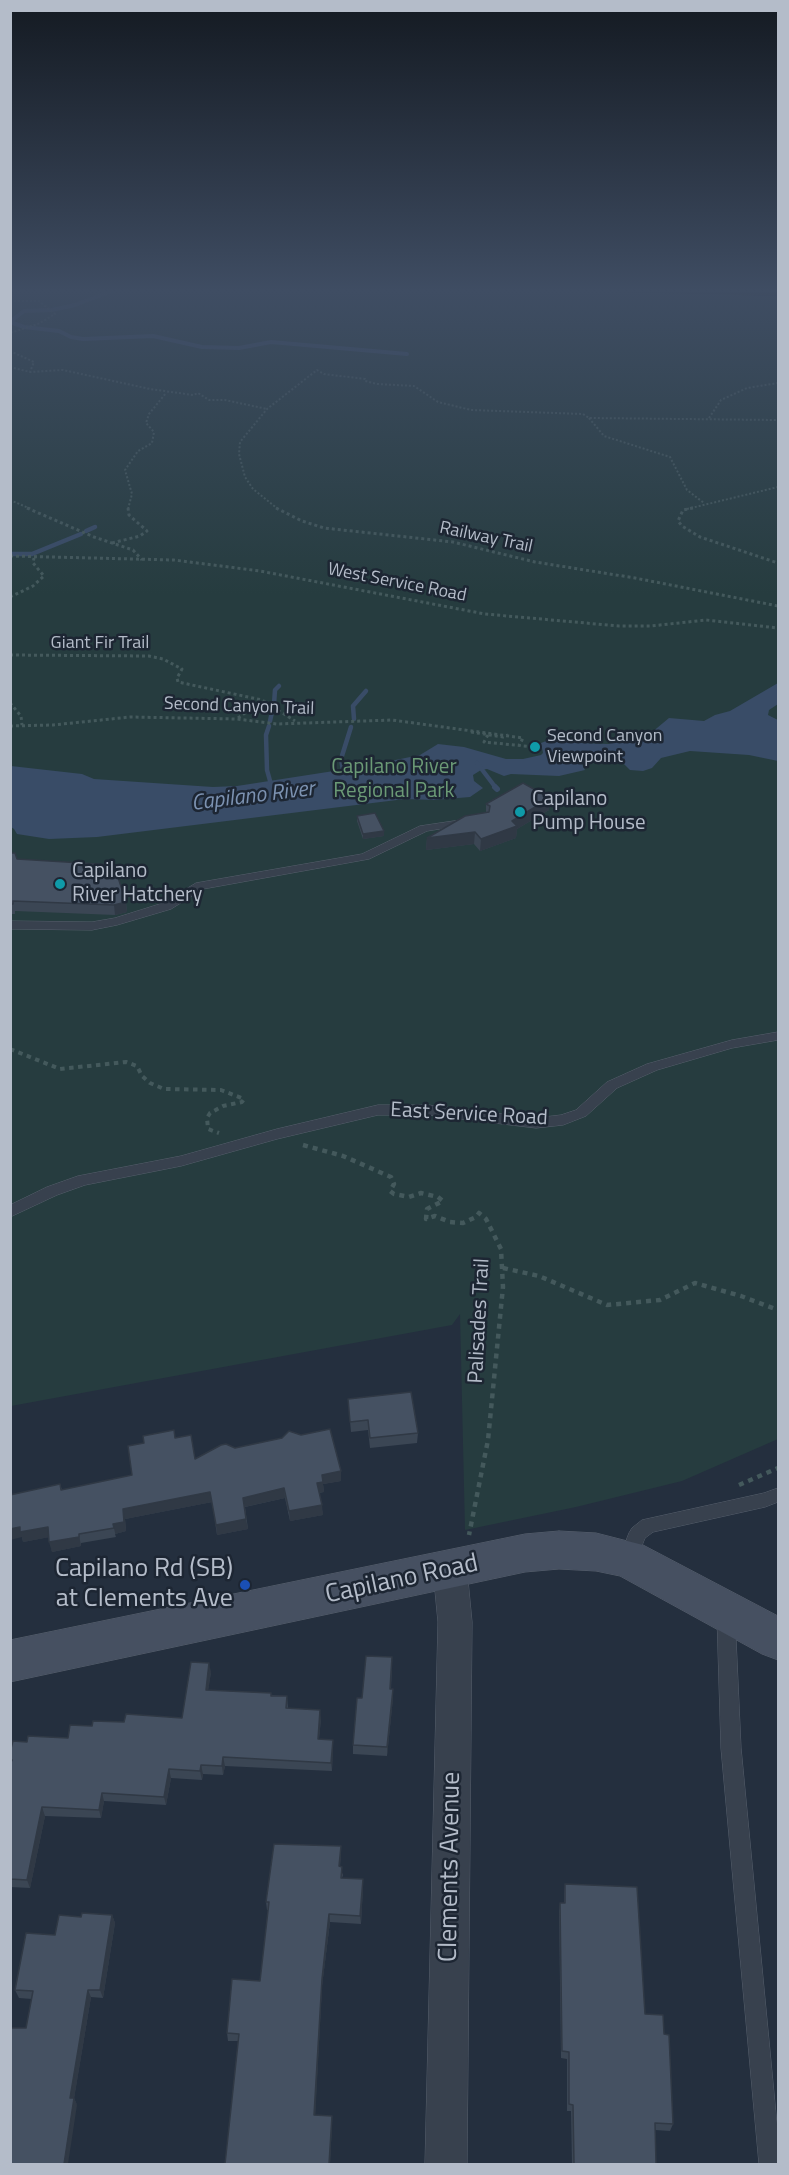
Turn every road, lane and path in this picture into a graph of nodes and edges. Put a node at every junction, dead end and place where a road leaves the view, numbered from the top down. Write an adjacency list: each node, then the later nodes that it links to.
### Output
1 (159, 390): 5 (path)
2 (291, 390): 6 (path, Railway Trail)
3 (421, 390): 7 (path, Railway Trail)
4 (742, 390): 8 (path)
5 (166, 392): 6 (path); 13 (path)
6 (267, 409): 19 (path, Railway Trail)
7 (590, 418): 8 (path, Railway Trail); 12 (path)
8 (710, 418): 9 (path, Railway Trail)
9 (778, 420)
10 (778, 487): 12 (path)
11 (10, 500): 13 (path)
12 (705, 503): 17 (path)
13 (112, 543): 16 (path)
14 (10, 556): 15 (path, West Service Road)
15 (34, 558): 16 (path, West Service Road); 18 (path)
16 (143, 560): 20 (path, West Service Road)
17 (778, 563)
18 (10, 597)
19 (778, 606)
20 (778, 628)
21 (10, 655): 23 (path, Giant Fir Trail)
22 (10, 703): 26 (path)
23 (271, 708): 24 (path); 25 (path, Giant Fir Trail)
24 (237, 718): 25 (path, Second Canyon Trail); 26 (path, Second Canyon Trail)
25 (296, 722): 28 (path, Second Canyon Trail)
26 (22, 725): 27 (path, Second Canyon Trail)
27 (10, 726)
28 (467, 730): 29 (path, Second Canyon Trail); 30 (path, Second Canyon Trail)
29 (488, 735): 30 (path); 31 (path)
30 (508, 735): 31 (path)
31 (519, 746): 32 (path)
32 (534, 747)
33 (483, 820): 34 (lane)
34 (10, 925)
35 (778, 1036): 37 (lane, East Service Road)
36 (10, 1049): 37 (path)
37 (257, 1139): 39 (lane, East Service Road)
38 (343, 1156): 40 (path, Palisades Trail)
39 (10, 1212)
40 (504, 1268): 41 (path); 43 (path, Palisades Trail)
41 (778, 1310)
42 (778, 1495): 44 (lane)
43 (459, 1554): 44 (main road, Capilano Road); 47 (main road, Capilano Road); 48 (street, Clements Avenue)
44 (628, 1559): 45 (main road, Capilano Road)
45 (725, 1612): 46 (main road, Capilano Road); 49 (lane)
46 (778, 1639)
47 (10, 1661)
48 (446, 2164)
49 (770, 2164)

